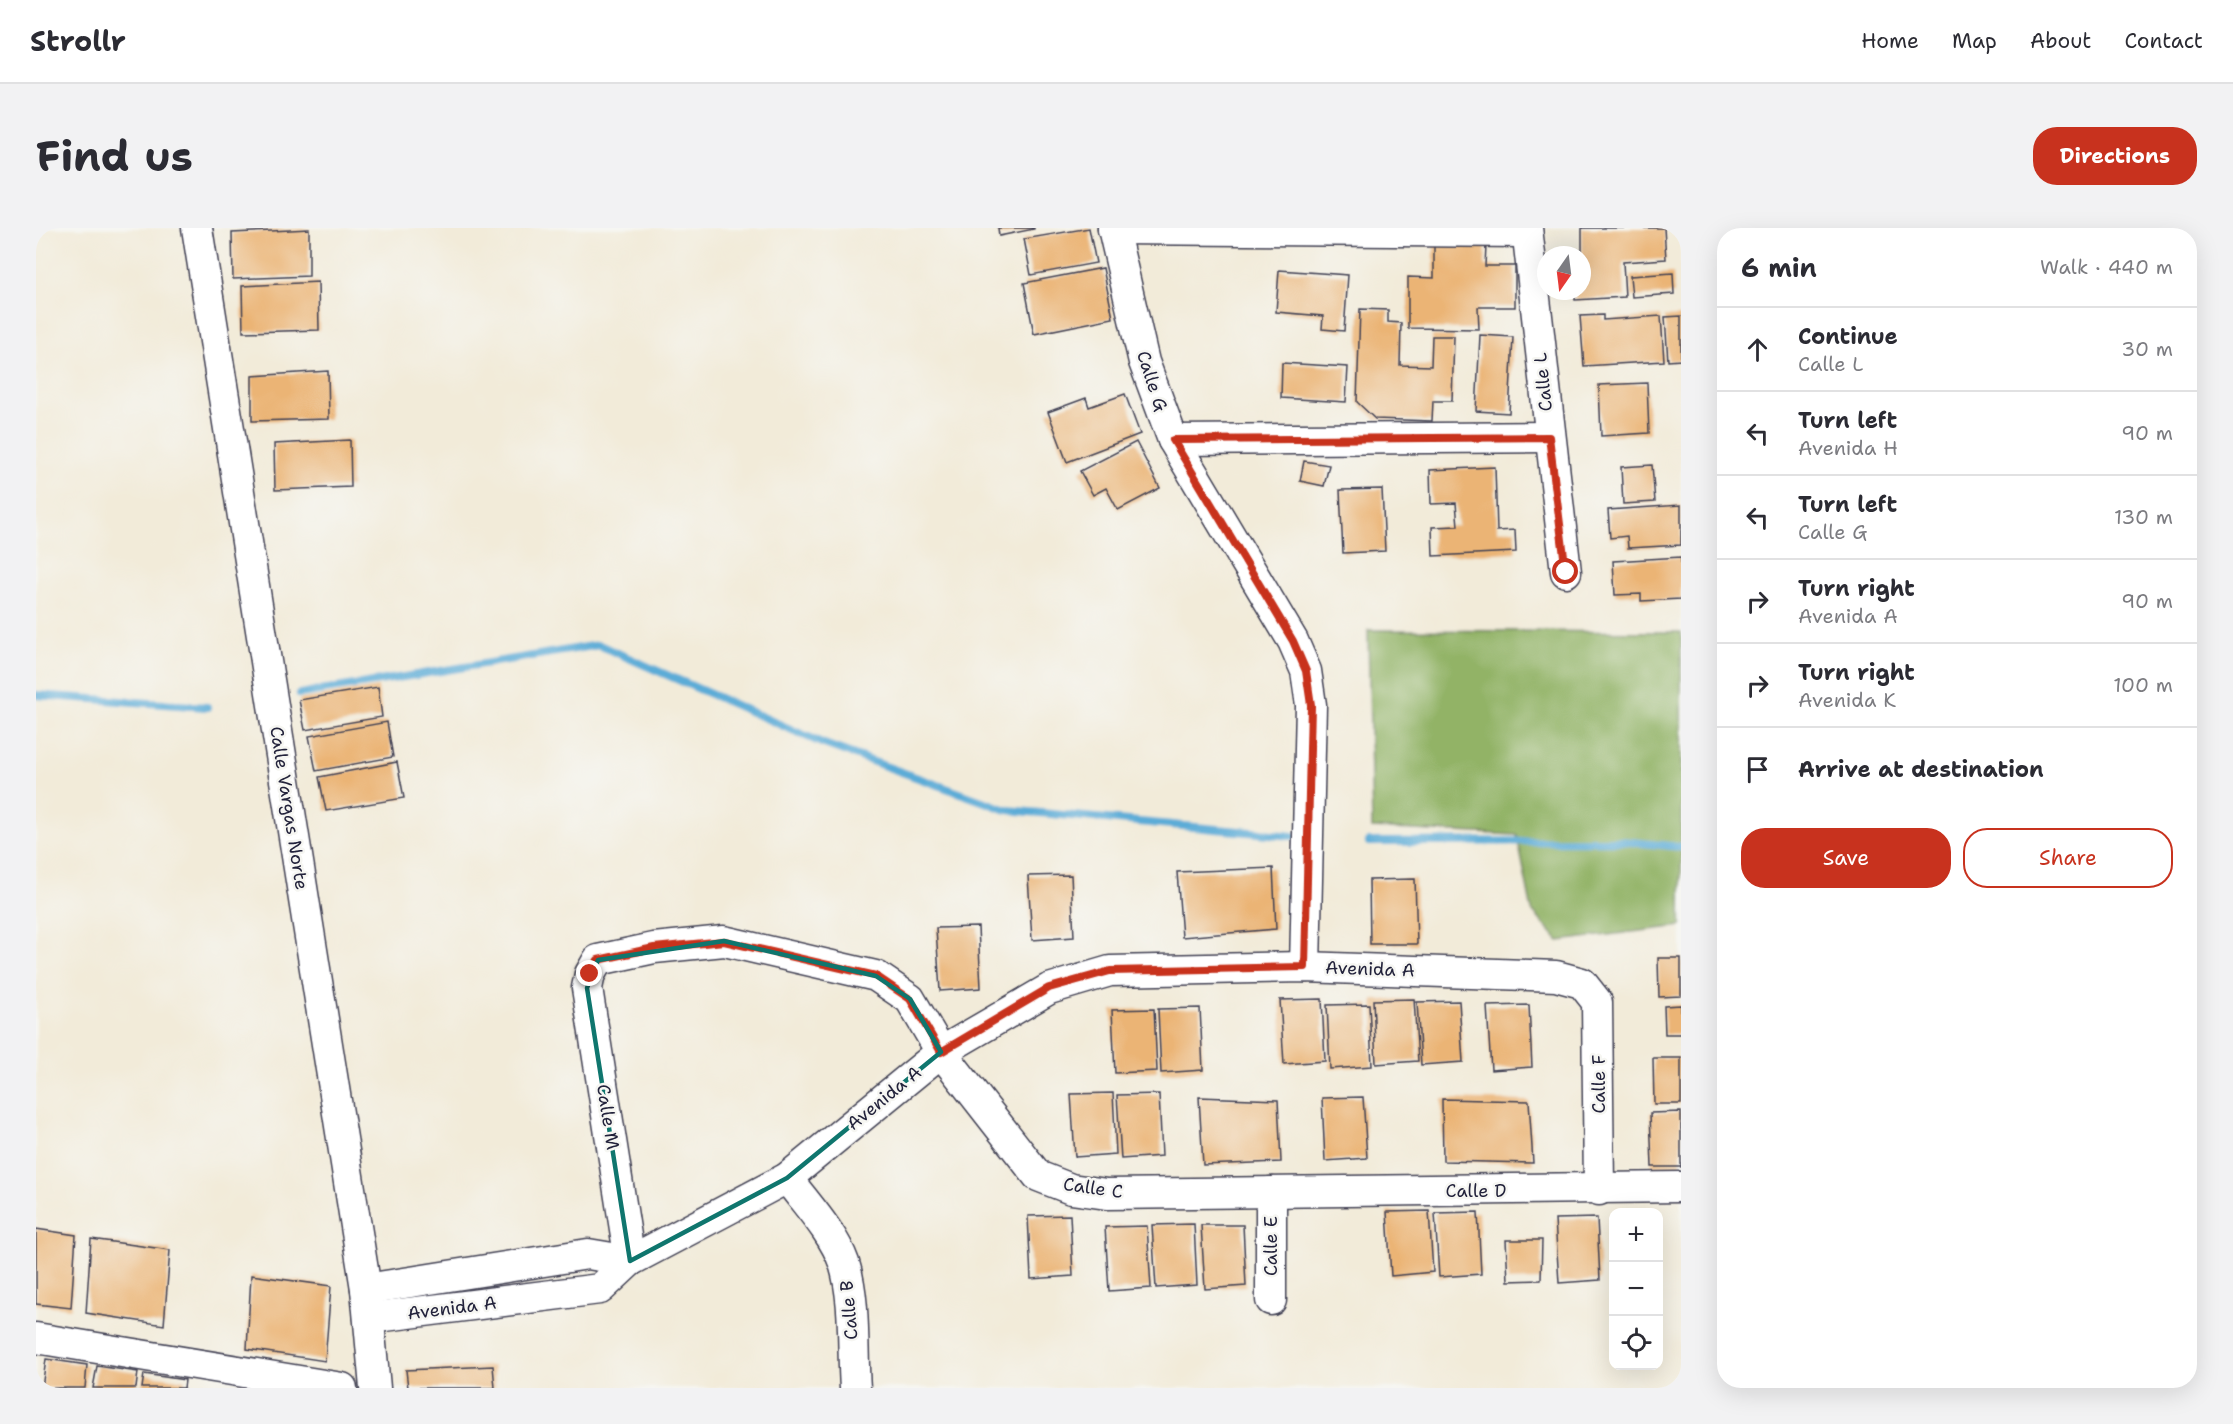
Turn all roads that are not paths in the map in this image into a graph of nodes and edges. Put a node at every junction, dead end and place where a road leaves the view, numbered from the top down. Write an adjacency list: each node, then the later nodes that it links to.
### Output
1 (197, 228): 16 (street, Calle Vargas Norte)
2 (1113, 228): 3 (street); 5 (street, Calle G)
3 (1527, 230): 4 (street, Calle L)
4 (1549, 437): 5 (street); 6 (street, Calle L)
5 (1173, 440): 7 (street, Calle G)
6 (1566, 572)
7 (1305, 967): 9 (street, Avenida A); 10 (street, Avenida A)
8 (590, 974): 10 (street, Calle C); 15 (street, Calle M)
9 (1582, 983): 13 (street, Calle F)
10 (941, 1052): 11 (street, Avenida A); 14 (street, Calle C)
11 (787, 1178): 15 (street, Avenida A); 22 (street, Calle B)
12 (1681, 1187): 13 (street, Calle D)
13 (1599, 1190): 14 (street, Calle D)
14 (1271, 1192): 17 (street, Calle E)
15 (630, 1261): 16 (street, Avenida A); 18 (street, Avenida A)
16 (366, 1289): 18 (street, Calle Vargas Norte)
17 (1271, 1300)
18 (369, 1318): 21 (street, Calle Vargas Norte)
19 (36, 1338): 20 (street)
20 (342, 1388)
21 (375, 1388)
22 (855, 1388)

